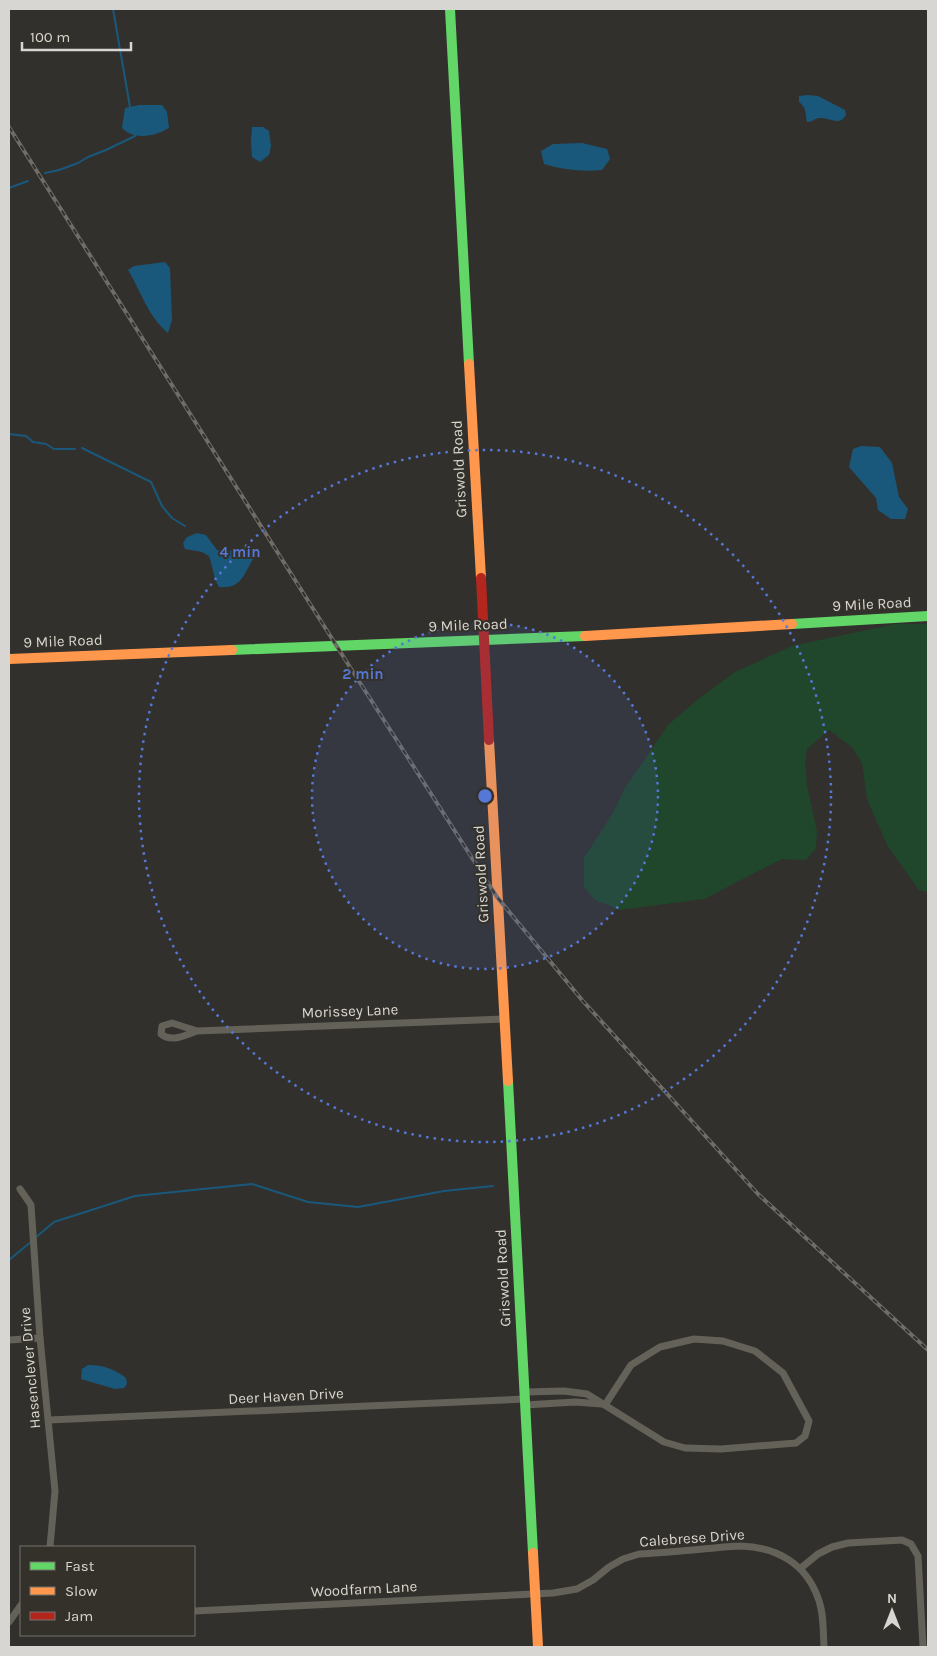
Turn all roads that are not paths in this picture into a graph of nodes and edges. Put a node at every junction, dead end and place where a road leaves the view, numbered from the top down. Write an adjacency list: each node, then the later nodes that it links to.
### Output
1 (450, 9): 3 (street, Griswold Road)
2 (928, 616): 3 (street, 9 Mile Road)
3 (483, 640): 4 (street, 9 Mile Road); 5 (street, Griswold Road)
4 (9, 658)
5 (504, 1019): 6 (street, Morissey Lane); 10 (street, Griswold Road)
6 (197, 1031)
7 (20, 1189): 8 (street, Hasenclever Drive)
8 (40, 1338): 9 (street); 12 (street, Hasenclever Drive)
9 (9, 1340)
10 (525, 1399): 11 (street); 11 (street); 12 (street, Deer Haven Drive); 15 (street, Griswold Road)
11 (605, 1405): 11 (street)
12 (49, 1420): 13 (street, Hasenclever Drive)
13 (50, 1546)
14 (801, 1568): 15 (street, Calebrese Drive); 20 (street, Calebrese Drive); 21 (street)
15 (535, 1594): 17 (street, Woodfarm Lane); 19 (street, Griswold Road)
16 (20, 1606): 18 (street)
17 (195, 1611)
18 (9, 1622)
19 (538, 1647)
20 (824, 1647)
21 (922, 1647)

